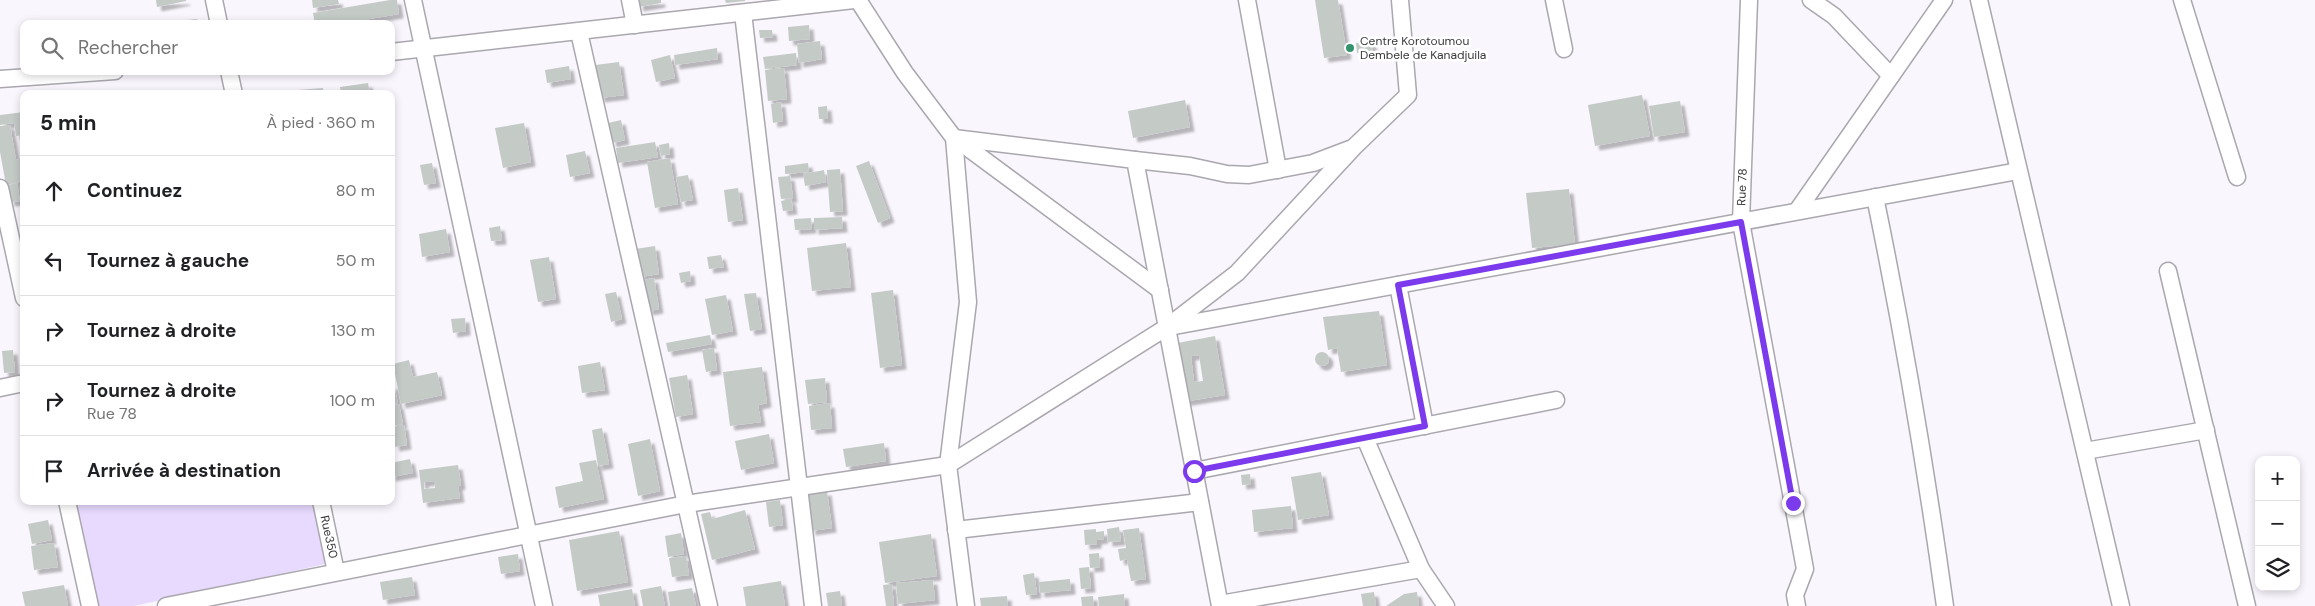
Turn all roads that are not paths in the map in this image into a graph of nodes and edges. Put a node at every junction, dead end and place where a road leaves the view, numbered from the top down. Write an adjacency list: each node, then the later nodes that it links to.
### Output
1 (214, 0): 15 (street)
2 (414, 0): 18 (street)
3 (630, 0): 16 (street)
4 (854, 0): 14 (street)
5 (858, 0): 26 (street)
6 (1247, 0): 29 (street)
7 (1400, 0): 27 (street)
8 (1554, 0): 19 (street)
9 (1749, 0): 35 (street, Rue 78)
10 (1811, 0): 23 (street)
11 (1944, 0): 23 (street)
12 (1979, 0): 30 (street)
13 (2182, 0): 31 (street)
14 (742, 13): 16 (street); 50 (street)
15 (218, 20)
16 (635, 26): 17 (street)
17 (579, 32): 18 (street); 52 (street)
18 (424, 50): 20 (street); 56 (street)
19 (1564, 50)
20 (395, 52)
21 (58, 75): 24 (street)
22 (230, 75): 25 (street)
23 (1891, 76): 34 (street)
24 (0, 79)
25 (233, 90)
26 (954, 138): 28 (street); 39 (street); 48 (street)
27 (1354, 147): 29 (street); 40 (street)
28 (1135, 160): 29 (street); 39 (street)
29 (1278, 170)
30 (2018, 171): 33 (street); 47 (street)
31 (2237, 177)
32 (0, 188): 37 (street)
33 (1875, 197): 34 (street); 68 (street)
34 (1797, 211): 35 (street)
35 (1741, 222): 38 (street); 67 (street, Rue 78)
36 (2168, 271): 45 (street)
37 (20, 280)
38 (1398, 285): 40 (street); 44 (street)
39 (1160, 290): 40 (street)
40 (1167, 327): 48 (street); 49 (street)
41 (20, 384): 42 (street)
42 (0, 388)
43 (1556, 400): 44 (street)
44 (1425, 426): 46 (street)
45 (2206, 430): 47 (street); 70 (street)
46 (1365, 438): 49 (street); 57 (street)
47 (2085, 451): 69 (street)
48 (948, 465): 50 (street); 55 (street)
49 (1194, 471): 51 (street)
50 (799, 487): 52 (street); 64 (street)
51 (1200, 502): 55 (street); 59 (street)
52 (686, 504): 56 (street); 63 (street)
53 (68, 505): 60 (street)
54 (322, 505): 58 (street, Rue350)
55 (956, 530): 65 (street)
56 (528, 535): 58 (street); 62 (street)
57 (1421, 568): 59 (street); 66 (street)
58 (336, 572): 61 (street)
59 (1220, 605)
60 (90, 606)
61 (166, 606)
62 (544, 606)
63 (709, 606)
64 (812, 606)
65 (966, 606)
66 (1446, 606)
67 (1797, 606)
68 (1945, 606)
69 (2121, 606)
70 (2247, 606)

